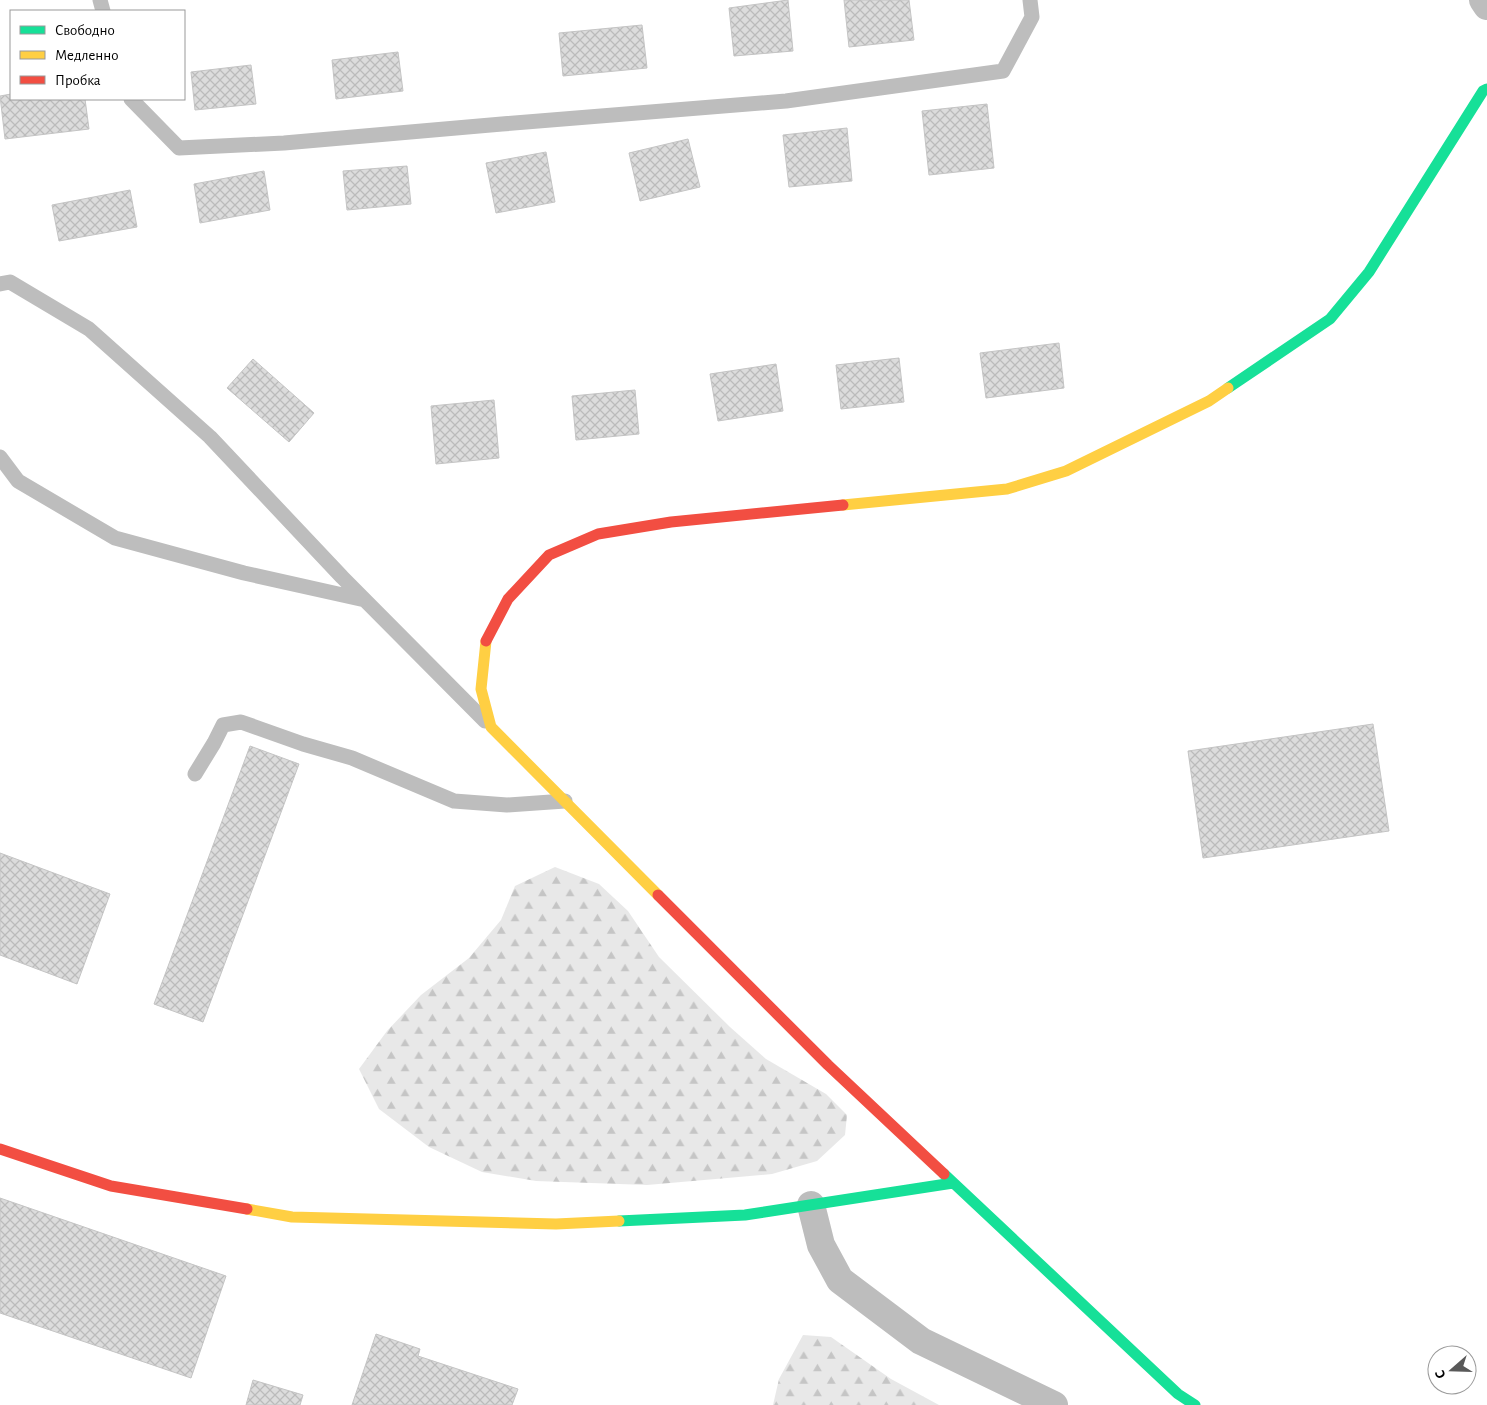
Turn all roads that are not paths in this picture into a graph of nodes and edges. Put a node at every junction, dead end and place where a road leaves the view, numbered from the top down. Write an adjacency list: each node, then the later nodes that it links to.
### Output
1 (1030, 0): 5 (lane)
2 (1483, 0): 3 (street)
3 (1487, 6)
4 (1487, 89): 11 (street)
5 (132, 100)
6 (0, 284): 10 (lane)
7 (0, 457): 9 (lane)
8 (0, 477): 9 (lane)
9 (18, 481): 10 (lane)
10 (365, 600): 11 (lane)
11 (491, 727): 13 (street)
12 (195, 774): 13 (lane)
13 (565, 801): 15 (street)
14 (0, 1149): 16 (street)
15 (953, 1183): 16 (street); 18 (street)
16 (811, 1205): 17 (street)
17 (1054, 1405)
18 (1195, 1405)

